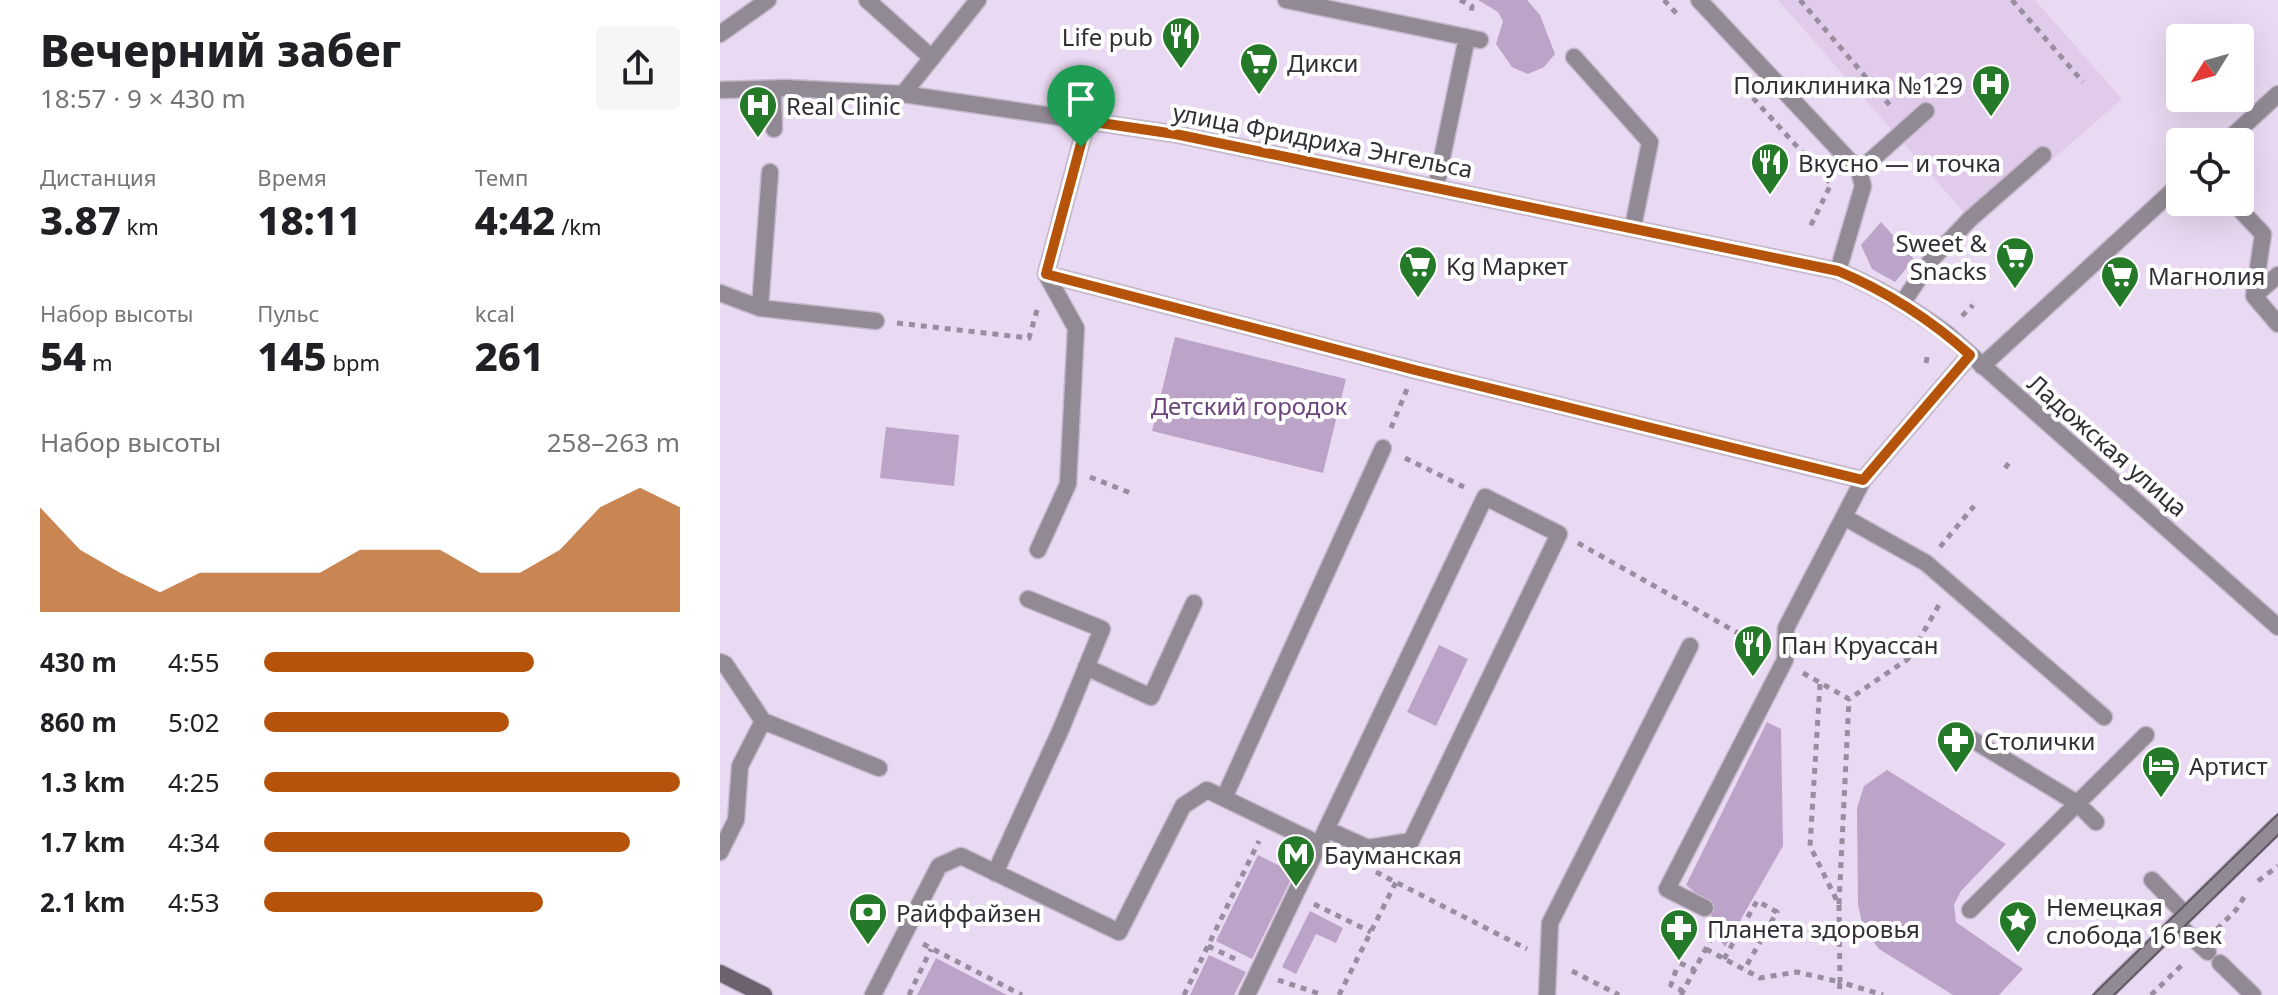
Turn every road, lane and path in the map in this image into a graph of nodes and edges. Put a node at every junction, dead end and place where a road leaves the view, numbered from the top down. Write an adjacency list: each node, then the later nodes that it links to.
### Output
1 (768, 0): 10 (street)
2 (867, 0): 12 (street)
3 (978, 0): 12 (street)
4 (1286, 0): 27 (street)
5 (1664, 0): 9 (path)
6 (1699, 0): 25 (street)
7 (1800, 0): 21 (path)
8 (2012, 0): 13 (path)
9 (1685, 23)
10 (720, 34)
11 (1574, 57): 30 (street)
12 (932, 58): 17 (street)
13 (2083, 82)
14 (773, 89): 15 (street, улица Фридриха Энгельса); 17 (street, улица Фридриха Энгельса); 23 (street)
15 (720, 90)
16 (1748, 92): 31 (path)
17 (903, 94): 20 (street, улица Фридриха Энгельса)
18 (2278, 94): 22 (street)
19 (1926, 111): 21 (street)
20 (1087, 121): 27 (street, улица Фридриха Энгельса); 33 (street)
21 (1908, 127): 25 (street)
22 (2241, 128)
23 (774, 129)
24 (2043, 155): 37 (street)
25 (1859, 171): 32 (street)
26 (770, 172): 39 (street)
27 (1436, 187): 30 (street, улица Фридриха Энгельса)
28 (2166, 196): 44 (street)
29 (2246, 216): 36 (street)
30 (1633, 227): 32 (street, улица Фридриха Энгельса)
31 (1810, 227)
32 (1838, 271): 37 (street, улица Фридриха Энгельса)
33 (1046, 274): 41 (path); 46 (street); 49 (street)
34 (2278, 275): 36 (street)
35 (720, 293): 39 (street)
36 (2254, 296): 42 (street)
37 (1903, 302): 44 (street, Ладожская улица)
38 (1973, 305): 40 (path)
39 (760, 308): 41 (street)
40 (1961, 318)
41 (876, 321)
42 (2278, 324)
43 (1928, 353): 45 (path)
44 (1976, 360): 50 (street); 57 (street, Ладожская улица)
45 (1926, 363)
46 (1415, 370): 47 (path); 50 (street)
47 (1392, 426)
48 (1383, 448): 52 (path); 68 (street)
49 (1070, 470): 51 (path); 54 (street)
50 (1863, 480): 53 (street)
51 (1133, 494)
52 (1485, 497): 73 (street); 73 (street)
53 (1844, 517): 63 (street); 81 (street)
54 (1038, 550)
55 (1028, 599): 60 (street)
56 (1194, 603): 60 (street)
57 (2278, 627)
58 (1690, 646): 91 (street)
59 (720, 662): 64 (street)
60 (1086, 667): 76 (street)
61 (1820, 684): 80 (path)
62 (1849, 699): 80 (path)
63 (2104, 717)
64 (763, 721): 67 (street); 74 (street)
65 (2146, 735): 69 (street)
66 (1968, 737): 69 (street)
67 (879, 768)
68 (1224, 798): 70 (street); 76 (street)
69 (2077, 803): 71 (street); 82 (street)
70 (1269, 820): 73 (street); 87 (path)
71 (2096, 822)
72 (2278, 824): 83 (street)
73 (1324, 838): 79 (street)
74 (720, 852)
75 (1371, 870): 78 (path)
76 (995, 873): 85 (street)
77 (2152, 880): 83 (street)
78 (1396, 882): 84 (path); 91 (path)
79 (1296, 895): 84 (path); 96 (street)
80 (1839, 905): 98 (path)
81 (1705, 908)
82 (1970, 910)
83 (2181, 919): 114 (street); 115 (street)
84 (1371, 932): 108 (path)
85 (904, 935): 88 (path); 102 (street)
86 (1711, 939): 89 (path)
87 (1208, 946): 96 (path); 105 (path)
88 (931, 949): 103 (path); 104 (path)
89 (1706, 949): 90 (path); 94 (path)
90 (1724, 959): 95 (path); 95 (path)
91 (1549, 960): 99 (path); 109 (street)
92 (1680, 963): 94 (path)
93 (1676, 970): 100 (path)
94 (1695, 970): 100 (path)
95 (1744, 970): 98 (path)
96 (1259, 971): 106 (street); 107 (path)
97 (720, 973): 101 (main road)
98 (1840, 982): 112 (path); 113 (path)
99 (1611, 991): 110 (path); 111 (path)
100 (1682, 993)
101 (764, 995)
102 (873, 995)
103 (909, 995)
104 (1021, 995)
105 (1184, 995)
106 (1247, 995)
107 (1323, 995)
108 (1339, 995)
109 (1547, 995)
110 (1600, 995)
111 (1619, 995)
112 (1839, 995)
113 (1883, 995)
114 (2103, 995)
115 (2253, 995)

